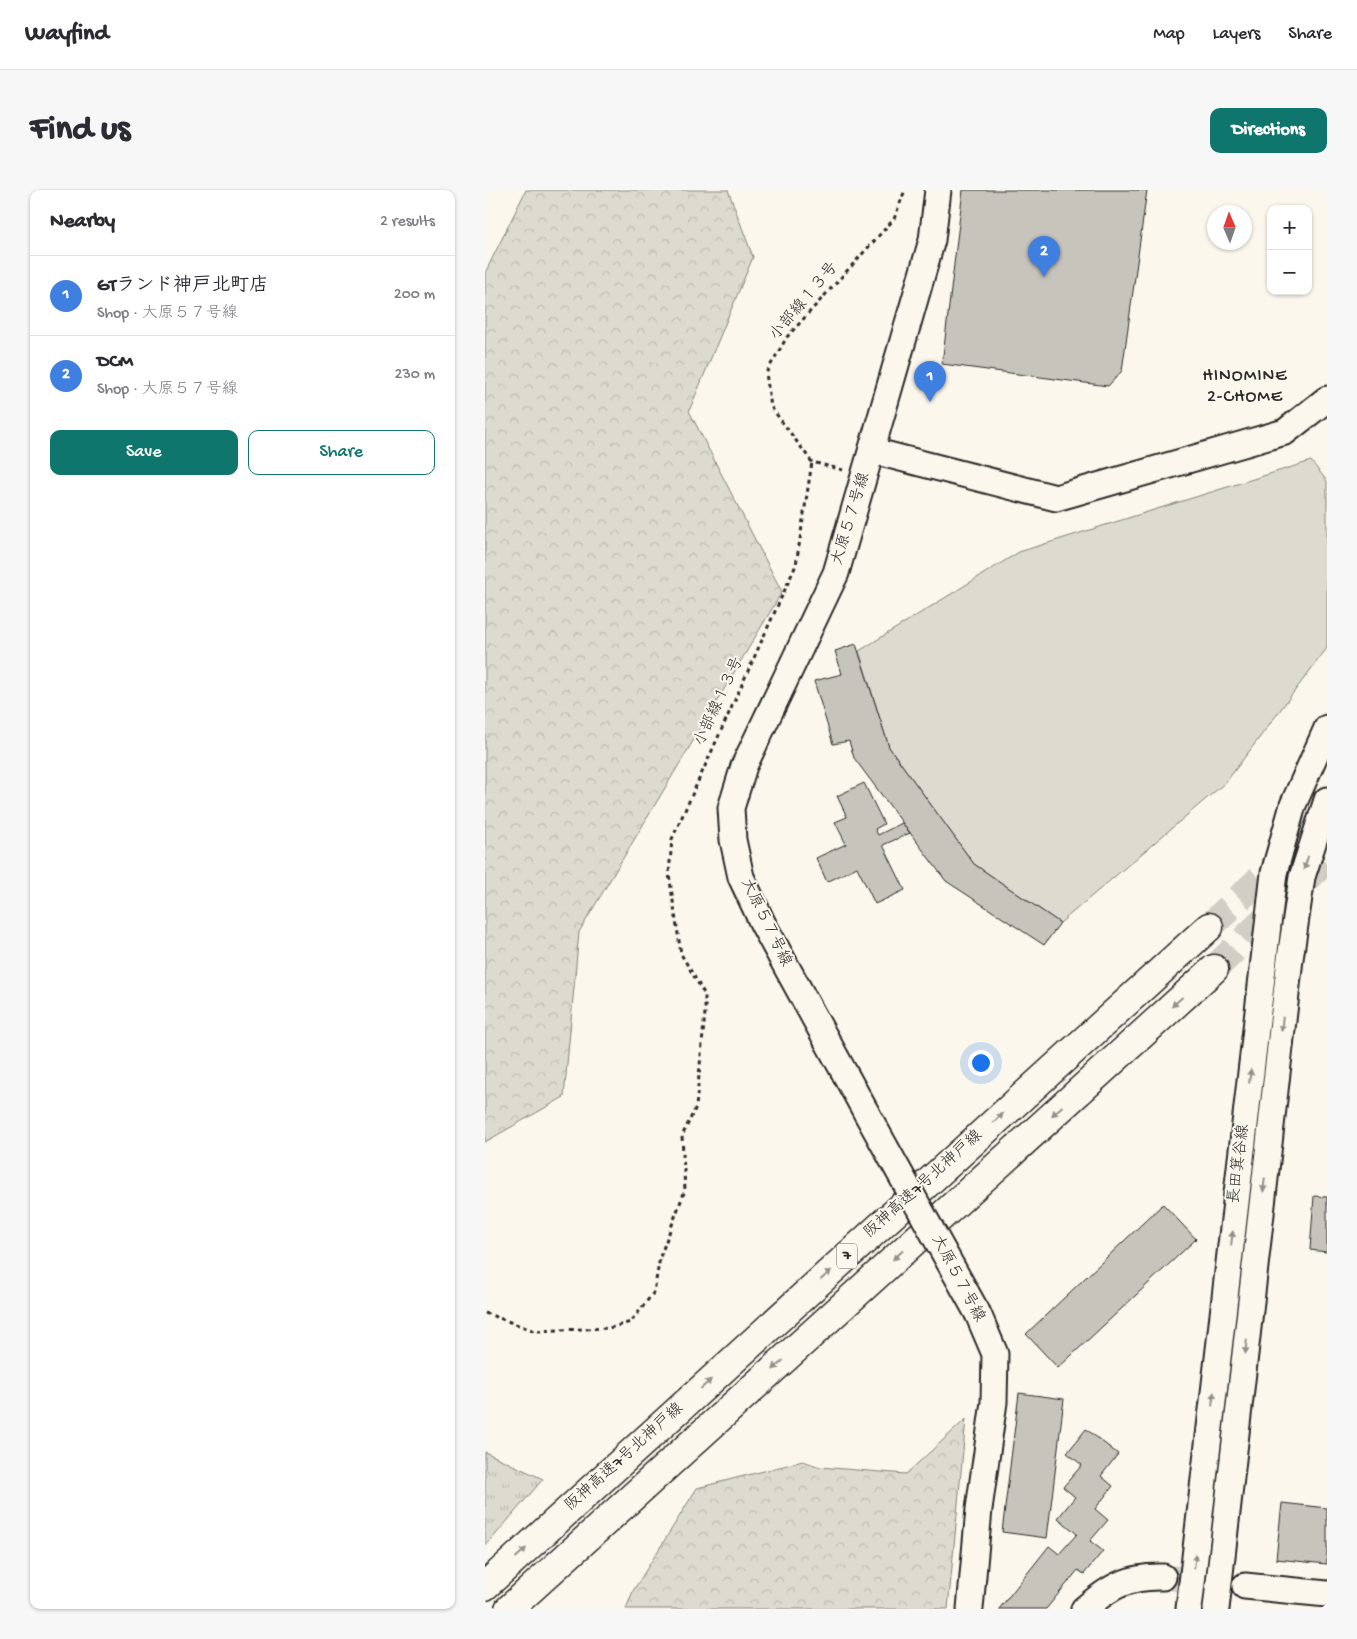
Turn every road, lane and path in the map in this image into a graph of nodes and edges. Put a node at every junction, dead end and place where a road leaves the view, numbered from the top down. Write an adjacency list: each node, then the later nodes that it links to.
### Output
1 (905, 190): 6 (path, 小部線１３号)
2 (937, 190): 5 (street, 大原５７号線)
3 (1327, 399): 4 (street)
4 (1316, 418): 5 (street)
5 (873, 451): 7 (street, 大原５７号線)
6 (811, 462): 7 (path); 12 (path, 小部線１３号)
7 (865, 476): 18 (street, 大原５７号線, bridge)
8 (1327, 728): 20 (street, 長田箕谷線, one-way to 8)
9 (1327, 800): 21 (street, 長田箕谷線, one-way to 21)
10 (1209, 927): 14 (highway, 阪神高速7号北神戸線 / 7, one-way to 10)
11 (1214, 969): 17 (highway, 阪神高速7号北神戸線 / 7, one-way to 17)
12 (485, 1313)
13 (1163, 1577): 19 (street)
14 (485, 1586)
15 (1245, 1586): 16 (street)
16 (1327, 1594)
17 (509, 1609)
18 (970, 1609)
19 (1084, 1609)
20 (1189, 1609)
21 (1216, 1609)

